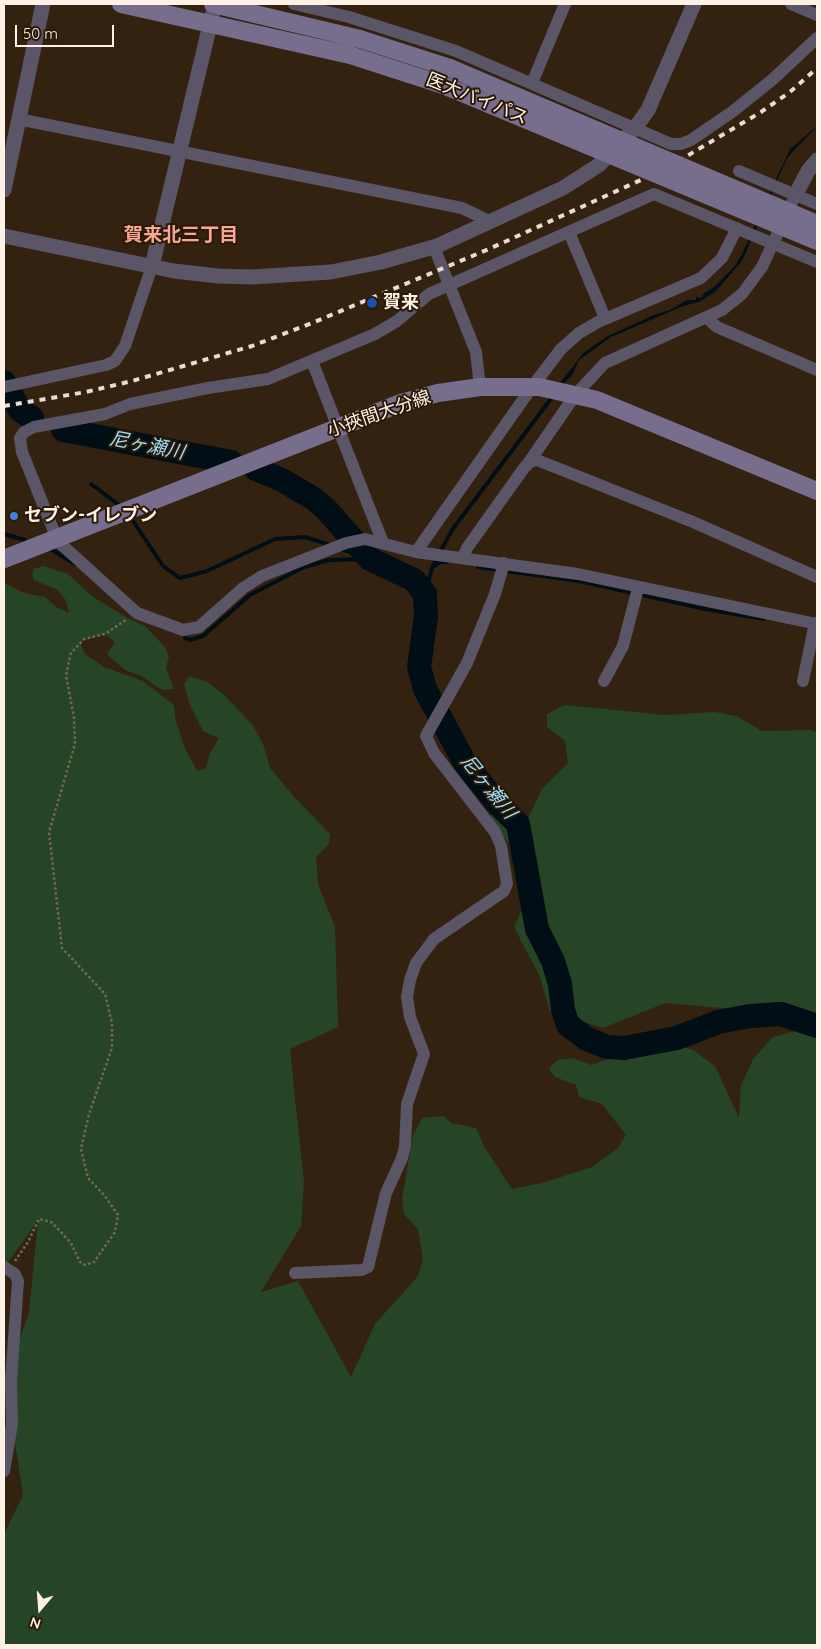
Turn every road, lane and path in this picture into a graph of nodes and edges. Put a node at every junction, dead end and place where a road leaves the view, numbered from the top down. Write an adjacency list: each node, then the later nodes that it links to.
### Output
1 (42, 4): 12 (street)
2 (121, 4): 9 (main road, 医大バイパス)
3 (214, 4): 9 (street); 21 (main road, 医大バイパス, bridge)
4 (294, 4): 11 (street)
5 (565, 4): 11 (street)
6 (694, 4): 13 (street)
7 (791, 4): 8 (street)
8 (817, 15)
9 (209, 22): 14 (street); 25 (main road, 医大バイパス, bridge)
10 (817, 38): 13 (street)
11 (532, 83): 13 (street)
12 (18, 119): 14 (street); 17 (street)
13 (635, 128): 20 (street)
14 (179, 152): 20 (street); 29 (street)
15 (817, 160): 18 (street)
16 (739, 171): 18 (street)
17 (4, 190)
18 (796, 194): 19 (street); 26 (street)
19 (817, 204)
20 (491, 222): 27 (street)
21 (817, 224)
22 (737, 228): 23 (street); 26 (street); 31 (street)
23 (569, 232): 30 (street); 31 (street)
24 (4, 236): 29 (street)
25 (817, 241)
26 (774, 243): 28 (street); 32 (street)
27 (434, 247): 29 (street); 30 (street)
28 (817, 262)
29 (152, 266): 35 (street)
30 (450, 286): 33 (street); 36 (street)
31 (605, 318): 37 (street)
32 (706, 318): 34 (street); 38 (street)
33 (312, 361): 39 (street); 42 (street)
34 (817, 370)
35 (5, 386)
36 (480, 387): 37 (main road, 小挾間大分線); 39 (main road, 小挾間大分線)
37 (532, 387): 38 (main road, 小挾間大分線); 44 (street)
38 (564, 392): 40 (street); 41 (main road, 小挾間大分線)
39 (337, 428): 42 (main road, 小挾間大分線); 43 (street)
40 (527, 465): 45 (street); 48 (street)
41 (817, 490)
42 (57, 539): 46 (main road, 小挾間大分線); 50 (street)
43 (383, 543): 44 (street); 50 (street)
44 (422, 553): 45 (street)
45 (463, 558): 47 (street)
46 (4, 559)
47 (504, 563): 49 (street); 55 (street)
48 (817, 577)
49 (638, 588): 51 (street); 52 (street)
50 (137, 613): 54 (path)
51 (816, 624): 53 (street)
52 (604, 681)
53 (803, 681)
54 (6, 1268): 56 (street)
55 (295, 1273)
56 (4, 1471)

